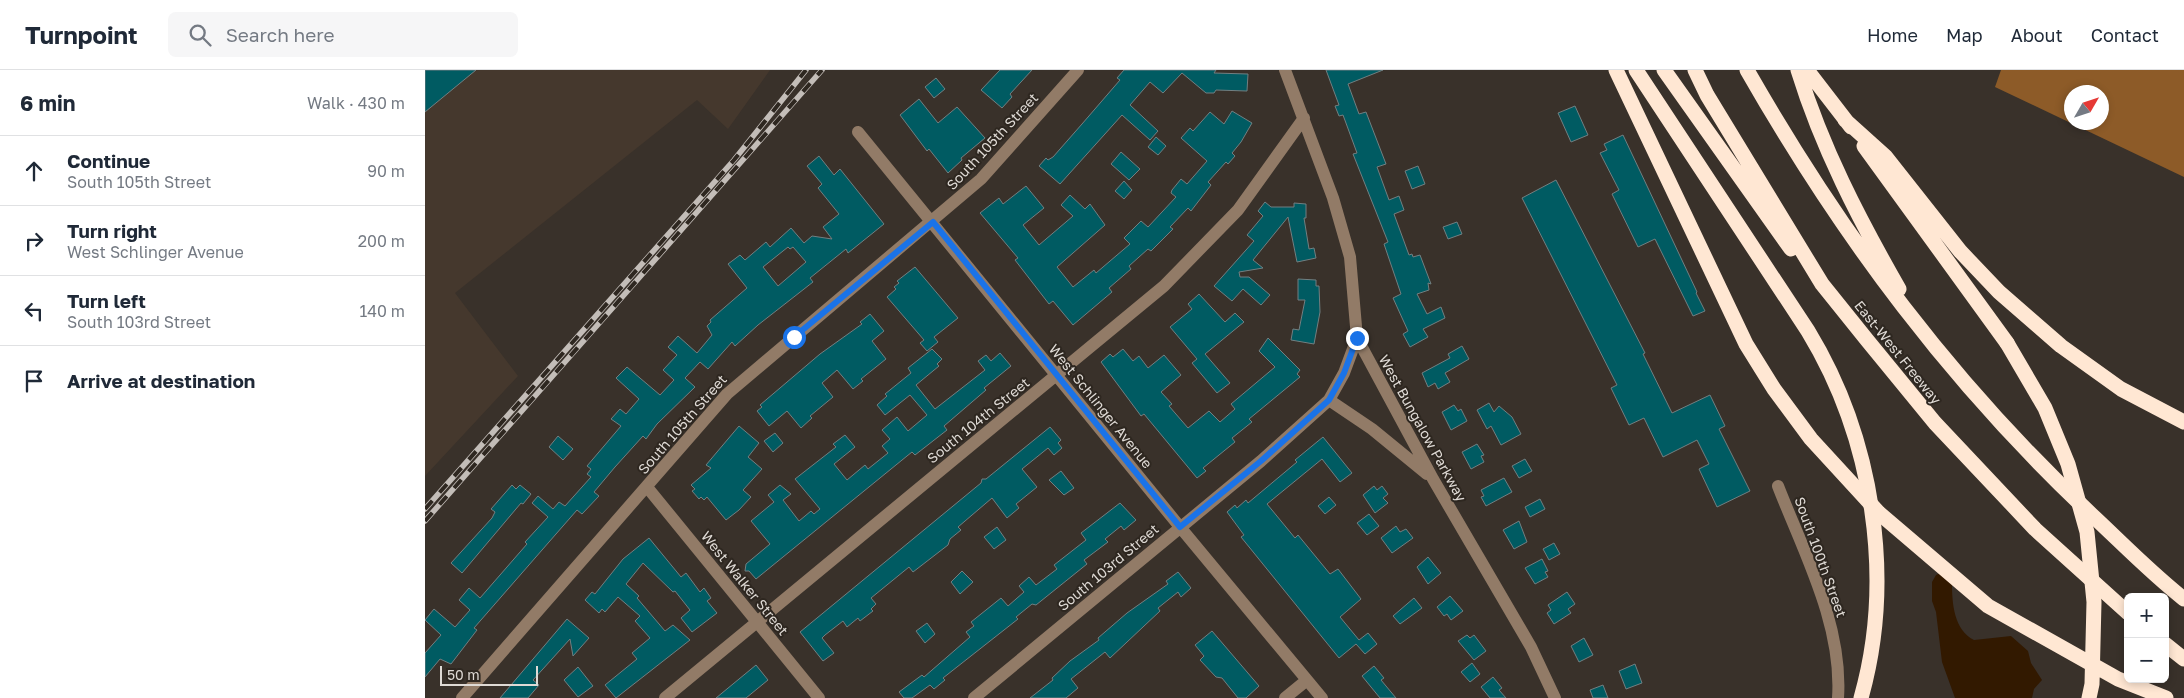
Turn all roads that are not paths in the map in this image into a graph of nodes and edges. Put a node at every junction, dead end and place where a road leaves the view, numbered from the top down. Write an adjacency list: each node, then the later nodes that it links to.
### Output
1 (1078, 70): 13 (street, South 105th Street)
2 (1285, 70): 10 (street, West Bungalow Parkway)
3 (1615, 70): 40 (highway, bridge)
4 (1637, 70): 38 (highway, bridge)
5 (1664, 70): 14 (highway)
6 (1695, 70): 14 (highway, East-West Freeway)
7 (1747, 70): 15 (highway)
8 (1798, 70): 15 (highway)
9 (1807, 70): 12 (highway)
10 (1304, 118): 16 (street, West Bungalow Parkway); 17 (street, South 104th Street)
11 (858, 132): 13 (street, West Schlinger Avenue)
12 (1881, 160): 19 (highway); 39 (highway, bridge)
13 (933, 222): 17 (street, West Schlinger Avenue); 22 (street, South 105th Street)
14 (1822, 284): 25 (highway, East-West Freeway)
15 (1924, 334): 24 (highway)
16 (1357, 338): 18 (street, South 103rd Street); 20 (street, West Bungalow Parkway)
17 (1057, 375): 23 (street, West Schlinger Avenue); 26 (street, South 104th Street)
18 (1329, 400): 20 (street); 23 (street, South 103rd Street)
19 (2184, 422)
20 (1433, 479): 36 (street, West Bungalow Parkway)
21 (1778, 486): 37 (street, South 100th Street)
22 (647, 487): 26 (street, West Walker Street); 30 (street, South 105th Street)
23 (1180, 527): 29 (street, West Schlinger Avenue); 33 (street, South 103rd Street)
24 (2184, 599)
25 (2124, 609)
26 (758, 621): 31 (street, South 104th Street); 32 (street, West Walker Street)
27 (2169, 647): 28 (highway)
28 (2184, 659)
29 (1307, 680): 34 (street); 35 (street, West Schlinger Avenue)
30 (463, 698)
31 (665, 698)
32 (819, 698)
33 (974, 698)
34 (1285, 698)
35 (1322, 698)
36 (1555, 698)
37 (1838, 698)
38 (1861, 698)
39 (2089, 698)
40 (2166, 698)

